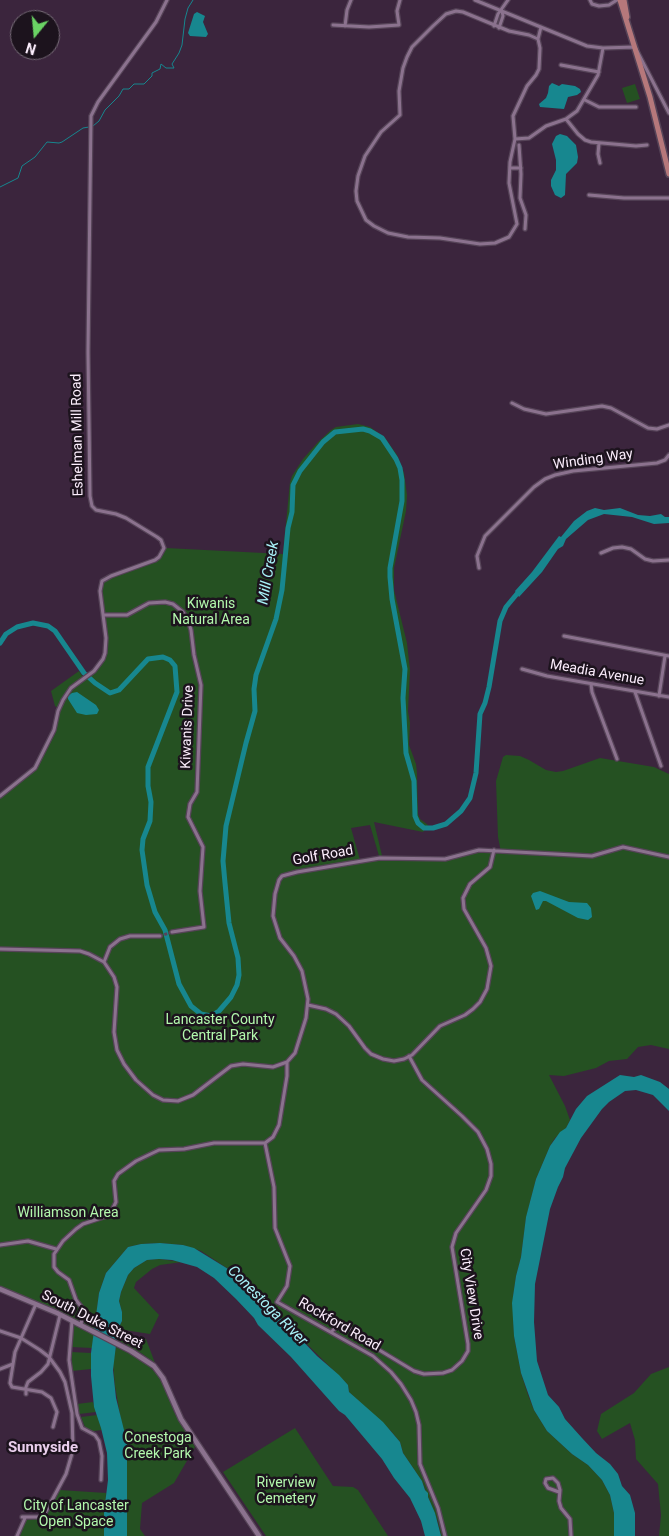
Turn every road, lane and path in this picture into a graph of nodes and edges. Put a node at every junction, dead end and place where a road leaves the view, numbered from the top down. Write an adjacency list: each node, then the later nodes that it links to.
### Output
1 (167, 0): 39 (street, Eshelman Mill Road)
2 (351, 0): 10 (street)
3 (400, 0): 10 (street)
4 (476, 0): 8 (street)
5 (508, 0): 8 (street)
6 (590, 0): 7 (street)
7 (619, 1): 14 (highway)
8 (502, 11): 11 (street); 12 (street)
9 (333, 25): 10 (street)
10 (345, 26)
11 (540, 26): 13 (street); 15 (street)
12 (497, 27): 13 (street); 27 (street)
13 (538, 39): 22 (street)
14 (635, 47): 15 (street); 20 (street); 29 (highway)
15 (603, 48): 17 (street)
16 (561, 64): 17 (street)
17 (599, 72): 18 (street)
18 (585, 100): 19 (street); 21 (street)
19 (636, 108)
20 (669, 113)
21 (566, 119): 22 (street); 23 (street)
22 (515, 139): 27 (street)
23 (599, 143): 25 (street); 26 (street)
24 (519, 145): 28 (street)
25 (647, 145)
26 (600, 163)
27 (510, 168): 28 (street)
28 (521, 168): 32 (street)
29 (669, 174)
30 (589, 195): 31 (street)
31 (669, 198)
32 (525, 229)
33 (512, 403): 34 (street)
34 (669, 425)
35 (669, 455): 38 (street, Winding Way)
36 (601, 553): 37 (street)
37 (669, 560)
38 (479, 568)
39 (103, 615): 49 (street, Eshelman Mill Road); 52 (street, Kiwanis Drive)
40 (564, 636): 41 (street)
41 (667, 656): 45 (street)
42 (522, 670): 43 (street, Meadia Avenue)
43 (591, 684): 44 (street, Meadia Avenue); 47 (street)
44 (635, 692): 45 (street, Meadia Avenue); 48 (street)
45 (659, 696): 46 (street, Meadia Avenue)
46 (669, 698)
47 (617, 759)
48 (661, 766)
49 (0, 796)
50 (494, 850): 51 (street, Golf Road); 56 (street, Golf Road); 57 (street)
51 (669, 857)
52 (172, 932)
53 (160, 936): 55 (street)
54 (0, 950): 55 (street)
55 (104, 962): 58 (street)
56 (308, 1006): 57 (street); 58 (street, Golf Road)
57 (409, 1056): 68 (street, City View Drive)
58 (287, 1062): 59 (street)
59 (265, 1143): 61 (street); 68 (street, Rockford Road)
60 (0, 1245): 61 (street)
61 (56, 1249): 66 (street)
62 (0, 1288): 63 (main road, South Duke Street)
63 (36, 1304): 64 (main road, South Duke Street); 69 (street)
64 (60, 1315): 65 (main road, South Duke Street); 70 (street)
65 (72, 1321): 66 (main road, South Duke Street); 76 (street)
66 (81, 1325): 79 (main road, South Duke Street)
67 (0, 1331): 69 (street)
68 (331, 1332): 80 (street, Rockford Road)
69 (20, 1338): 70 (street); 71 (street)
70 (49, 1358): 73 (street); 78 (street)
71 (13, 1364): 72 (street); 73 (street)
72 (0, 1369)
73 (26, 1389): 74 (street); 75 (street)
74 (26, 1394)
75 (53, 1427)
76 (101, 1480)
77 (560, 1492): 77 (street); 81 (street)
78 (17, 1536)
79 (259, 1536)
80 (446, 1536)
81 (571, 1536)

